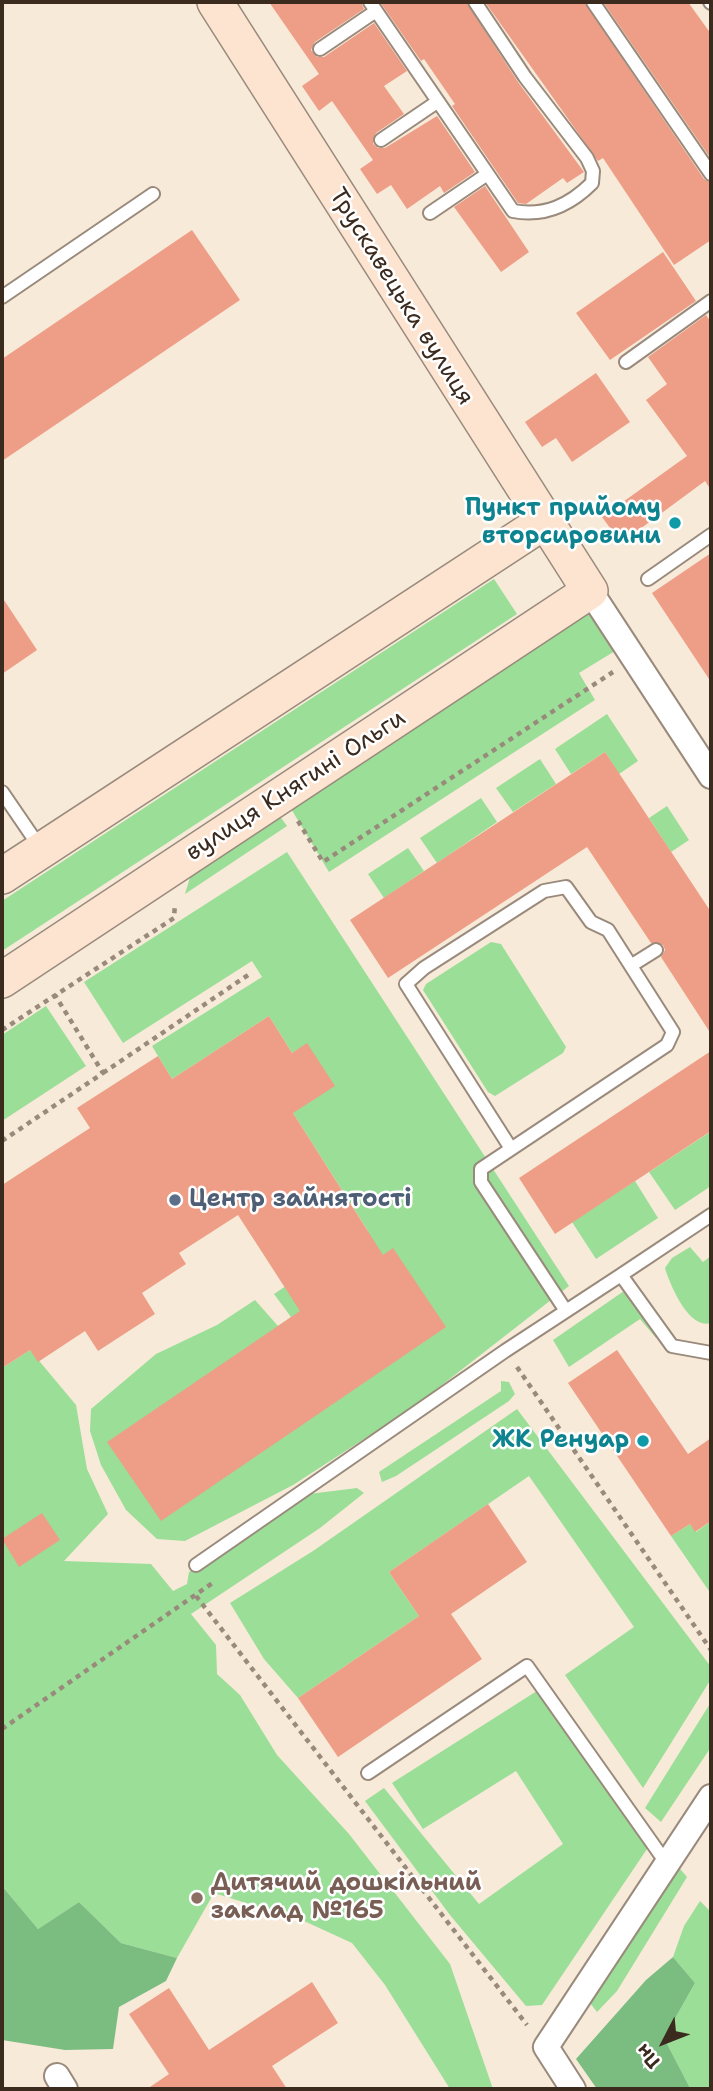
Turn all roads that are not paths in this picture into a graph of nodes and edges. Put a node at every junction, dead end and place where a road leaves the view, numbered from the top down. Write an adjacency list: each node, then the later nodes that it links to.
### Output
1 (215, 2): 15 (street, Трускавецька вулиця)
2 (475, 2): 9 (lane)
3 (593, 2): 8 (lane)
4 (373, 6): 5 (lane); 6 (lane)
5 (320, 49)
6 (437, 102): 7 (lane); 9 (lane)
7 (381, 140)
8 (711, 174)
9 (486, 175): 11 (lane)
10 (153, 194): 12 (lane)
11 (430, 213)
12 (2, 297)
13 (711, 301): 14 (lane)
14 (626, 362)
15 (545, 521): 18 (street, Трускавецька вулиця); 21 (street)
16 (711, 536): 17 (lane)
17 (648, 579)
18 (590, 591): 19 (street); 25 (street, вулиця Княгині Ольги)
19 (711, 776)
20 (2, 792): 21 (lane)
21 (41, 850): 22 (street)
22 (2, 876)
23 (656, 950): 24 (lane)
24 (632, 965): 26 (lane); 26 (lane)
25 (2, 980)
26 (510, 1147): 29 (lane)
27 (711, 1214): 28 (lane)
28 (621, 1275): 29 (lane); 30 (lane)
29 (566, 1311): 31 (lane)
30 (711, 1353)
31 (196, 1565)
32 (368, 1773): 34 (lane)
33 (711, 1797): 34 (street)
34 (667, 1864): 35 (street)
35 (573, 2089)

